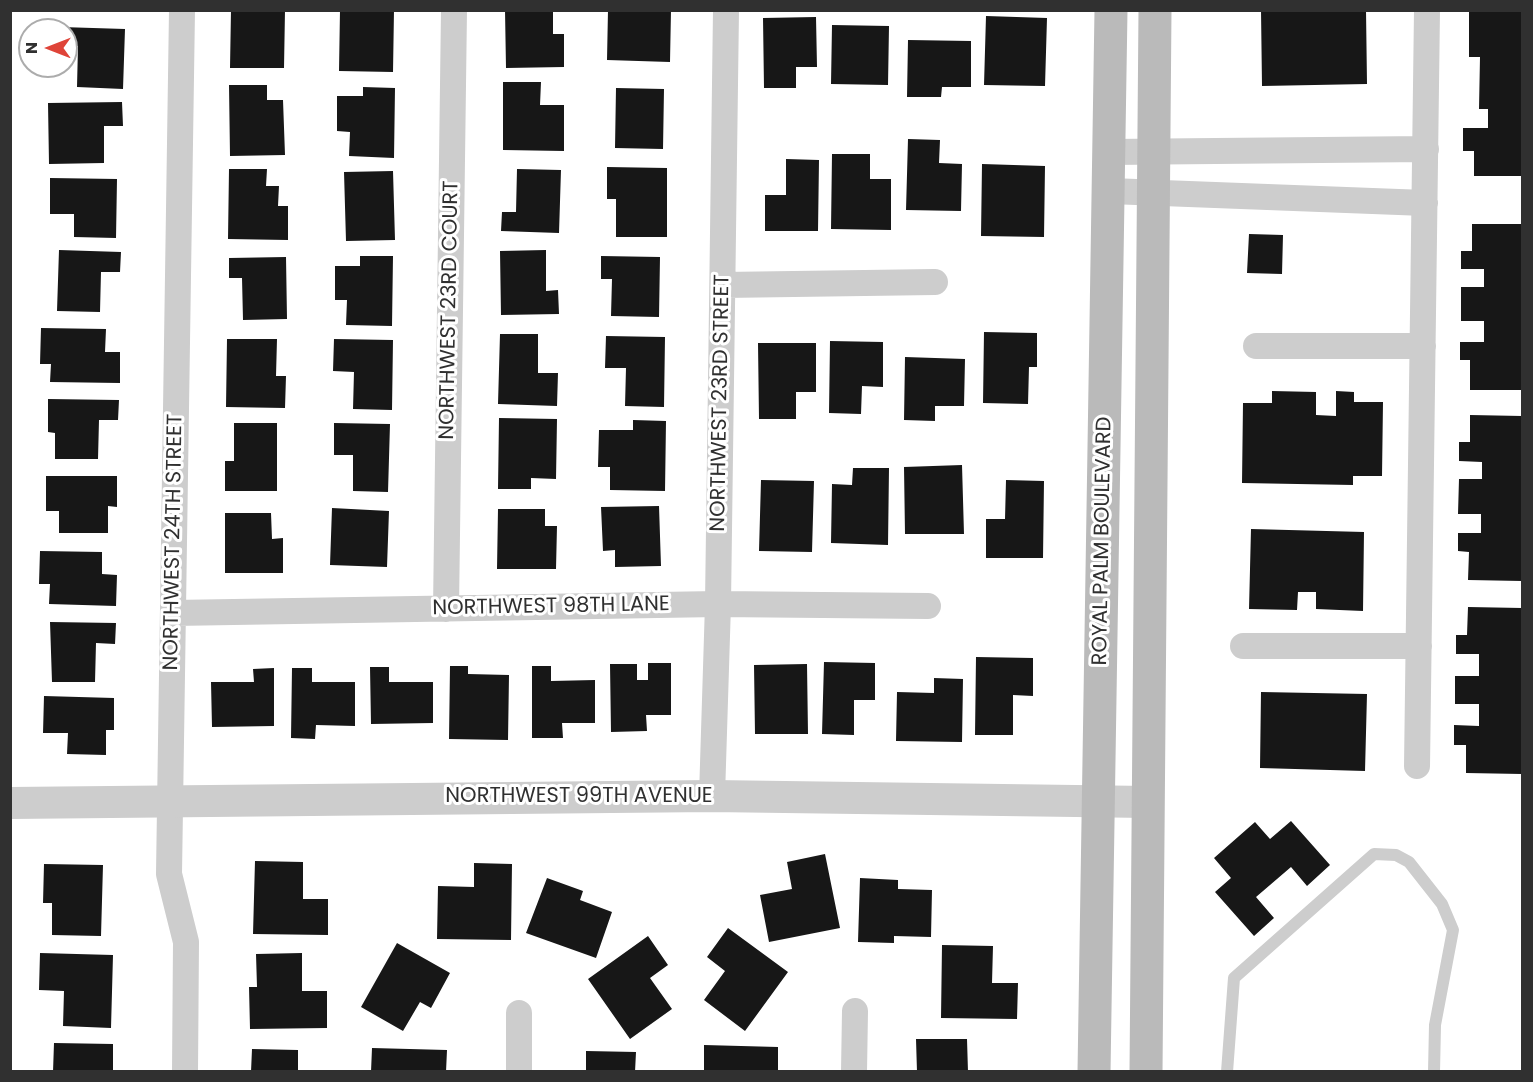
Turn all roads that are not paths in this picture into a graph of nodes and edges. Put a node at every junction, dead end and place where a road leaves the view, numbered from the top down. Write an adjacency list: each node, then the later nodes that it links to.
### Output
1 (182, 10): 20 (street, NORTHWEST 24TH STREET)
2 (454, 10): 19 (street, NORTHWEST 23RD COURT)
3 (726, 10): 14 (street, NORTHWEST 23RD STREET)
4 (1111, 10): 8 (main road, ROYAL PALM BOULEVARD)
5 (1155, 10): 9 (main road)
6 (1427, 10): 7 (street)
7 (1425, 149): 9 (street); 12 (street)
8 (1110, 152): 9 (street); 10 (main road, ROYAL PALM BOULEVARD)
9 (1152, 152): 11 (main road)
10 (1110, 191): 11 (street); 26 (main road, ROYAL PALM BOULEVARD)
11 (1152, 192): 12 (street); 27 (main road)
12 (1425, 203): 16 (street)
13 (935, 282): 14 (street)
14 (723, 285): 17 (street, NORTHWEST 23RD STREET)
15 (1256, 346): 16 (street)
16 (1423, 346): 22 (street)
17 (718, 604): 18 (street, NORTHWEST 98TH LANE); 19 (street, NORTHWEST 98TH LANE); 24 (street, NORTHWEST 23RD STREET)
18 (928, 606)
19 (446, 609): 20 (street, NORTHWEST 98TH LANE)
20 (173, 613): 25 (street, NORTHWEST 24TH STREET)
21 (1243, 646): 22 (street)
22 (1419, 646): 23 (street)
23 (1417, 766)
24 (712, 796): 25 (street, NORTHWEST 99TH AVENUE); 26 (street, NORTHWEST 99TH AVENUE)
25 (171, 800): 28 (street, NORTHWEST 99TH AVENUE); 31 (street, NORTHWEST 24TH STREET)
26 (1098, 801): 27 (street, NORTHWEST 99TH AVENUE); 34 (main road, ROYAL PALM BOULEVARD)
27 (1148, 802): 35 (main road)
28 (10, 804)
29 (855, 1011): 33 (street)
30 (519, 1013): 32 (street)
31 (185, 1071)
32 (519, 1071)
33 (854, 1071)
34 (1094, 1071)
35 (1146, 1071)
36 (1227, 1071): 37 (lane)
37 (1434, 1071)

